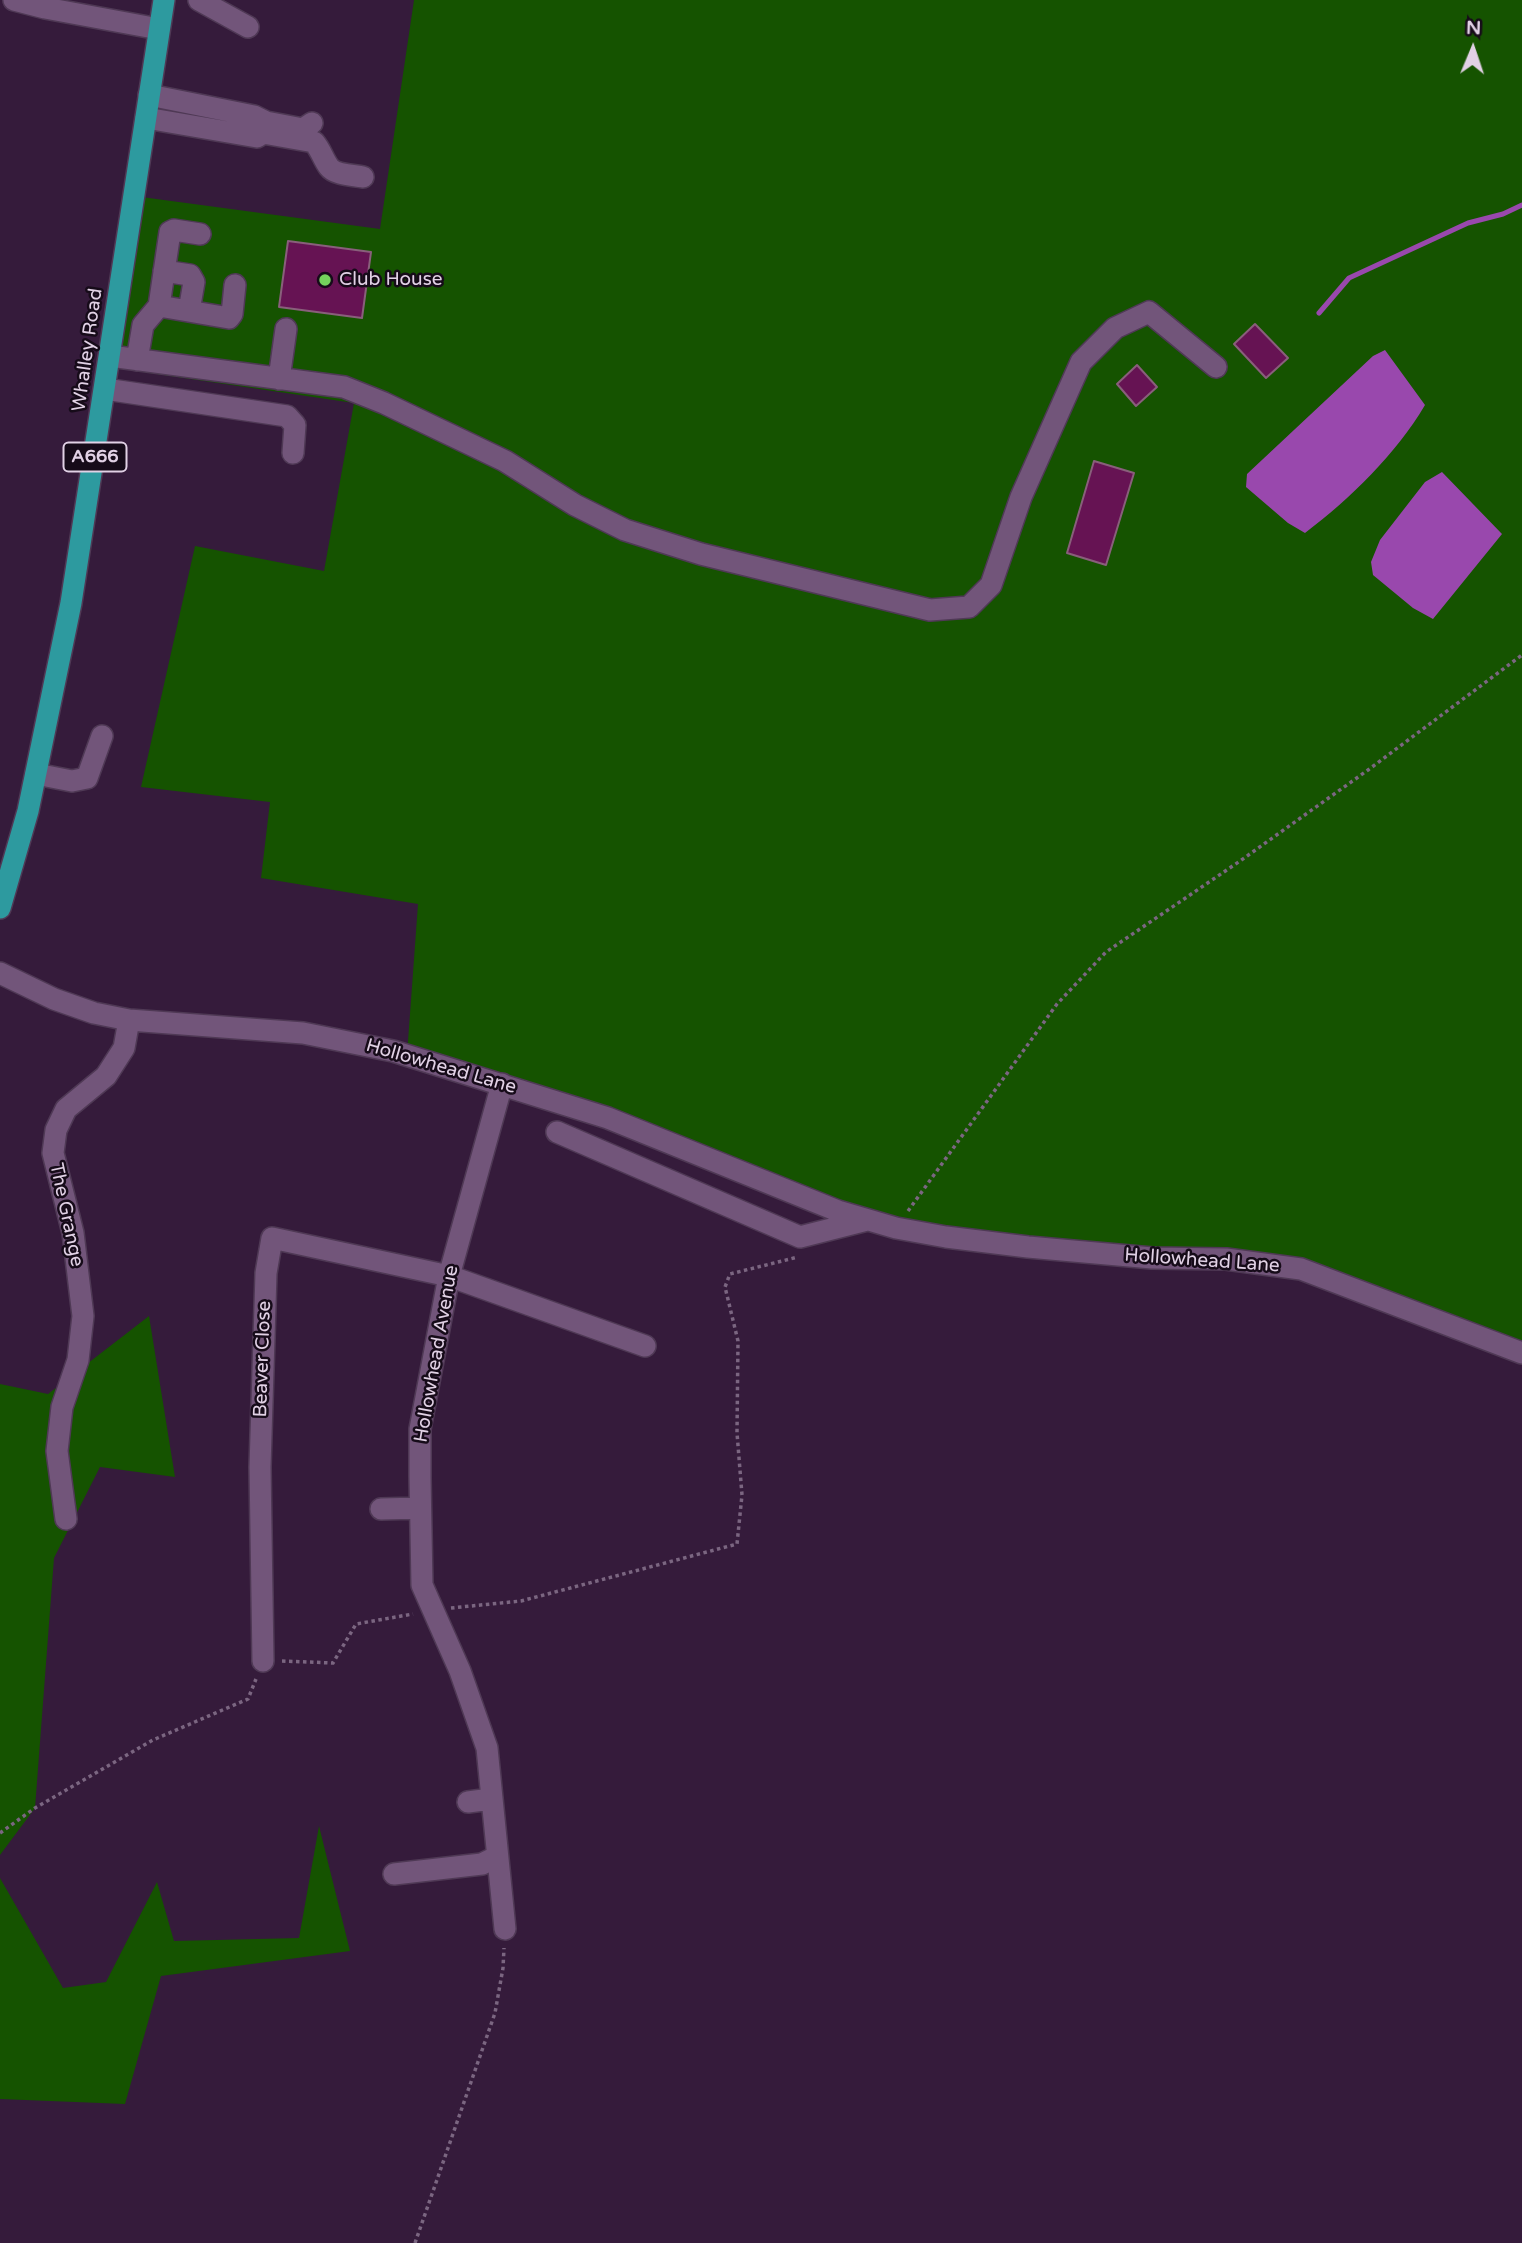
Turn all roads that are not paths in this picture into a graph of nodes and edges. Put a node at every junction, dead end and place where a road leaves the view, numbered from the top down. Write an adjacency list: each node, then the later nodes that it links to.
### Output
1 (14, 0): 4 (street)
2 (164, 0): 6 (highway, Whalley Road / A666)
3 (199, 0): 5 (street)
4 (45, 4): 6 (street)
5 (248, 27)
6 (159, 29): 7 (highway, Whalley Road / A666)
7 (149, 94): 8 (highway, Whalley Road / A666); 9 (street)
8 (146, 118): 10 (street); 17 (highway, Whalley Road / A666)
9 (312, 123)
10 (363, 177)
11 (200, 234): 12 (street)
12 (164, 271): 14 (street); 15 (street)
13 (236, 285): 15 (street)
14 (159, 306): 15 (street); 18 (street)
15 (189, 311)
16 (286, 329): 20 (street)
17 (110, 356): 18 (street); 21 (highway, Whalley Road / A666)
18 (137, 360): 20 (street)
19 (1216, 367): 20 (street)
20 (279, 379)
21 (105, 389): 22 (street); 24 (highway, Whalley Road / A666)
22 (293, 453)
23 (102, 736): 24 (street)
24 (36, 774): 25 (highway, Whalley Road / A666)
25 (0, 908)
26 (0, 973): 27 (street, Hollowhead Lane)
27 (129, 1020): 28 (street, Hollowhead Lane); 36 (street, The Grange)
28 (502, 1084): 30 (street, Hollowhead Lane); 31 (street, Hollowhead Avenue)
29 (557, 1132): 30 (street)
30 (869, 1220): 33 (street, Hollowhead Lane)
31 (449, 1276): 32 (street); 34 (street, Hollowhead Avenue); 37 (street, Beaver Close)
32 (645, 1346)
33 (1522, 1353)
34 (420, 1508): 35 (street); 38 (street, Hollowhead Avenue)
35 (381, 1510)
36 (66, 1519)
37 (263, 1661)
38 (491, 1799): 39 (street); 40 (street, Hollowhead Avenue)
39 (468, 1802)
40 (496, 1857): 41 (street); 42 (street, Hollowhead Avenue)
41 (394, 1874)
42 (505, 1929)

